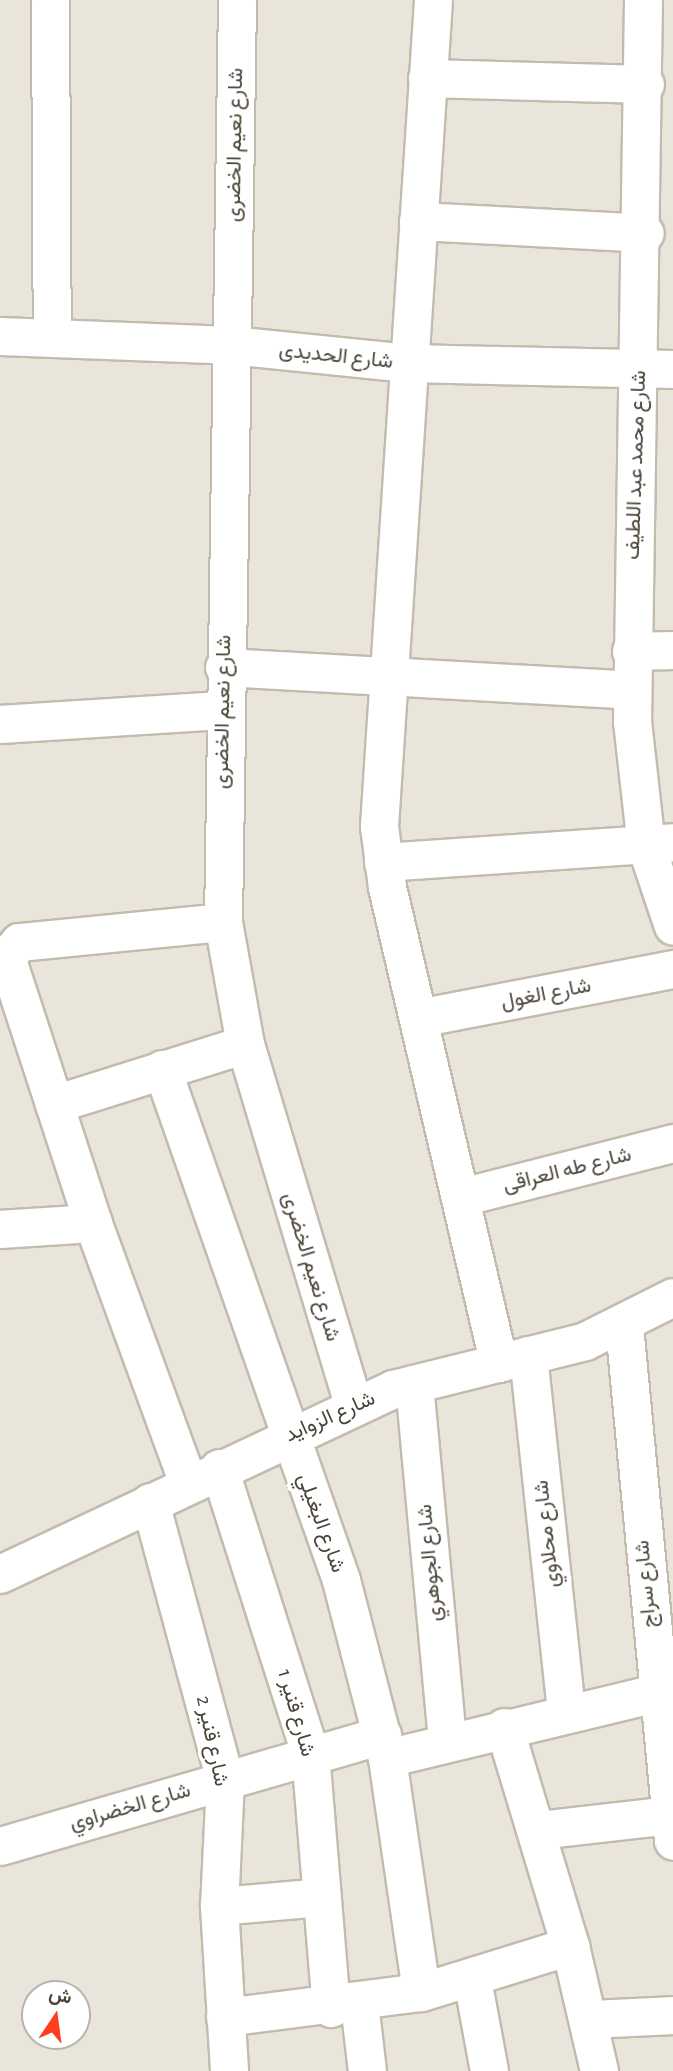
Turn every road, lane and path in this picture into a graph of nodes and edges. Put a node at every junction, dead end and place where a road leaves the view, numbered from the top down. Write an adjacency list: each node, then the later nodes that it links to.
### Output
1 (50, 0): 11 (street)
2 (237, 0): 12 (street, شارع نعيم الخضرى)
3 (433, 0): 5 (street, شارع محلاوي)
4 (654, 24): 6 (street, شارع محمد عبد اللطيف)
5 (427, 78): 6 (street); 8 (street, شارع محلاوي)
6 (645, 84): 7 (street, شارع محمد عبد اللطيف)
7 (659, 144): 9 (street, شارع محمد عبد اللطيف)
8 (418, 221): 9 (street); 13 (street, شارع محلاوي)
9 (645, 233): 14 (street, شارع محمد عبد اللطيف)
10 (0, 336): 11 (street, شارع الحديدى)
11 (52, 338): 12 (street, شارع الحديدى)
12 (231, 345): 13 (street, شارع الحديدى); 17 (street, شارع نعيم الخضرى)
13 (408, 363): 14 (street, شارع الحديدى); 18 (street, شارع محلاوي)
14 (656, 367): 16 (street, شارع محمد عبد اللطيف)
15 (673, 650): 16 (street)
16 (631, 651): 19 (street, شارع محمد عبد اللطيف)
17 (224, 667): 18 (street); 20 (street, شارع نعيم الخضرى)
18 (386, 675): 19 (street); 23 (street, شارع محلاوي)
19 (631, 690): 22 (street, شارع محمد عبد اللطيف)
20 (223, 710): 21 (street); 24 (street, شارع نعيم الخضرى)
21 (0, 724)
22 (660, 844): 23 (street); 25 (street, شارع محمد عبد اللطيف)
23 (383, 862): 27 (street, شارع محلاوي)
24 (223, 922): 28 (street, شارع نعيم الخضرى); 30 (street, شارع قنير 1)
25 (673, 926)
26 (673, 970): 27 (street, شارع الغول)
27 (418, 1018): 32 (street, شارع محلاوي)
28 (245, 1044): 29 (street); 39 (street, شارع نعيم الخضرى)
29 (162, 1069): 30 (street); 40 (street, شارع البغيلي)
30 (54, 1104): 33 (street, شارع قنير 1)
31 (673, 1143): 32 (street, شارع طه العراقى)
32 (461, 1197): 37 (street, شارع محلاوي)
33 (93, 1223): 34 (street); 41 (street, شارع قنير 1)
34 (0, 1229)
35 (673, 1297): 36 (street, شارع الزوايد)
36 (624, 1326): 37 (street, شارع الزوايد); 44 (street, شارع سراج)
37 (514, 1359): 38 (street, شارع الزوايد); 45 (street, شارع محلاوي)
38 (414, 1384): 39 (street, شارع الزوايد); 47 (street, شارع الجوهري)
39 (353, 1405): 40 (street, شارع الزوايد)
40 (289, 1435): 41 (street, شارع الزوايد); 48 (street, شارع البغيلي)
41 (204, 1476): 42 (street, شارع الزوايد); 49 (street, شارع قنير 1)
42 (150, 1502): 43 (street, شارع الزوايد); 50 (street, شارع قنير 2)
43 (0, 1574)
44 (664, 1691): 45 (street, شارع الخضراوي); 51 (street, شارع سراج)
45 (566, 1712): 46 (street, شارع الخضراوي)
46 (504, 1727): 47 (street, شارع الخضراوي); 52 (street)
47 (447, 1742): 48 (street, شارع الخضراوي)
48 (385, 1747): 49 (street, شارع الخضراوي); 58 (street, شارع البغيلي)
49 (310, 1754): 50 (street, شارع الخضراوي); 54 (street, شارع قنير 1)
50 (225, 1780): 53 (street, شارع الخضراوي); 55 (street, شارع قنير 2)
51 (671, 1828): 52 (street)
52 (538, 1830): 56 (street)
53 (0, 1846)
54 (322, 1897): 55 (street); 59 (street, شارع قنير 1)
55 (219, 1906): 61 (street, شارع قنير 2)
56 (570, 1946): 57 (street); 62 (street)
57 (472, 1979): 58 (street); 65 (street)
58 (421, 1992): 59 (street)
59 (345, 2006): 61 (street); 64 (street, شارع قنير 1)
60 (673, 2015): 62 (street)
61 (225, 2017): 63 (street, شارع قنير 2)
62 (589, 2019): 66 (street)
63 (229, 2071)
64 (367, 2071)
65 (489, 2071)
66 (599, 2071)

